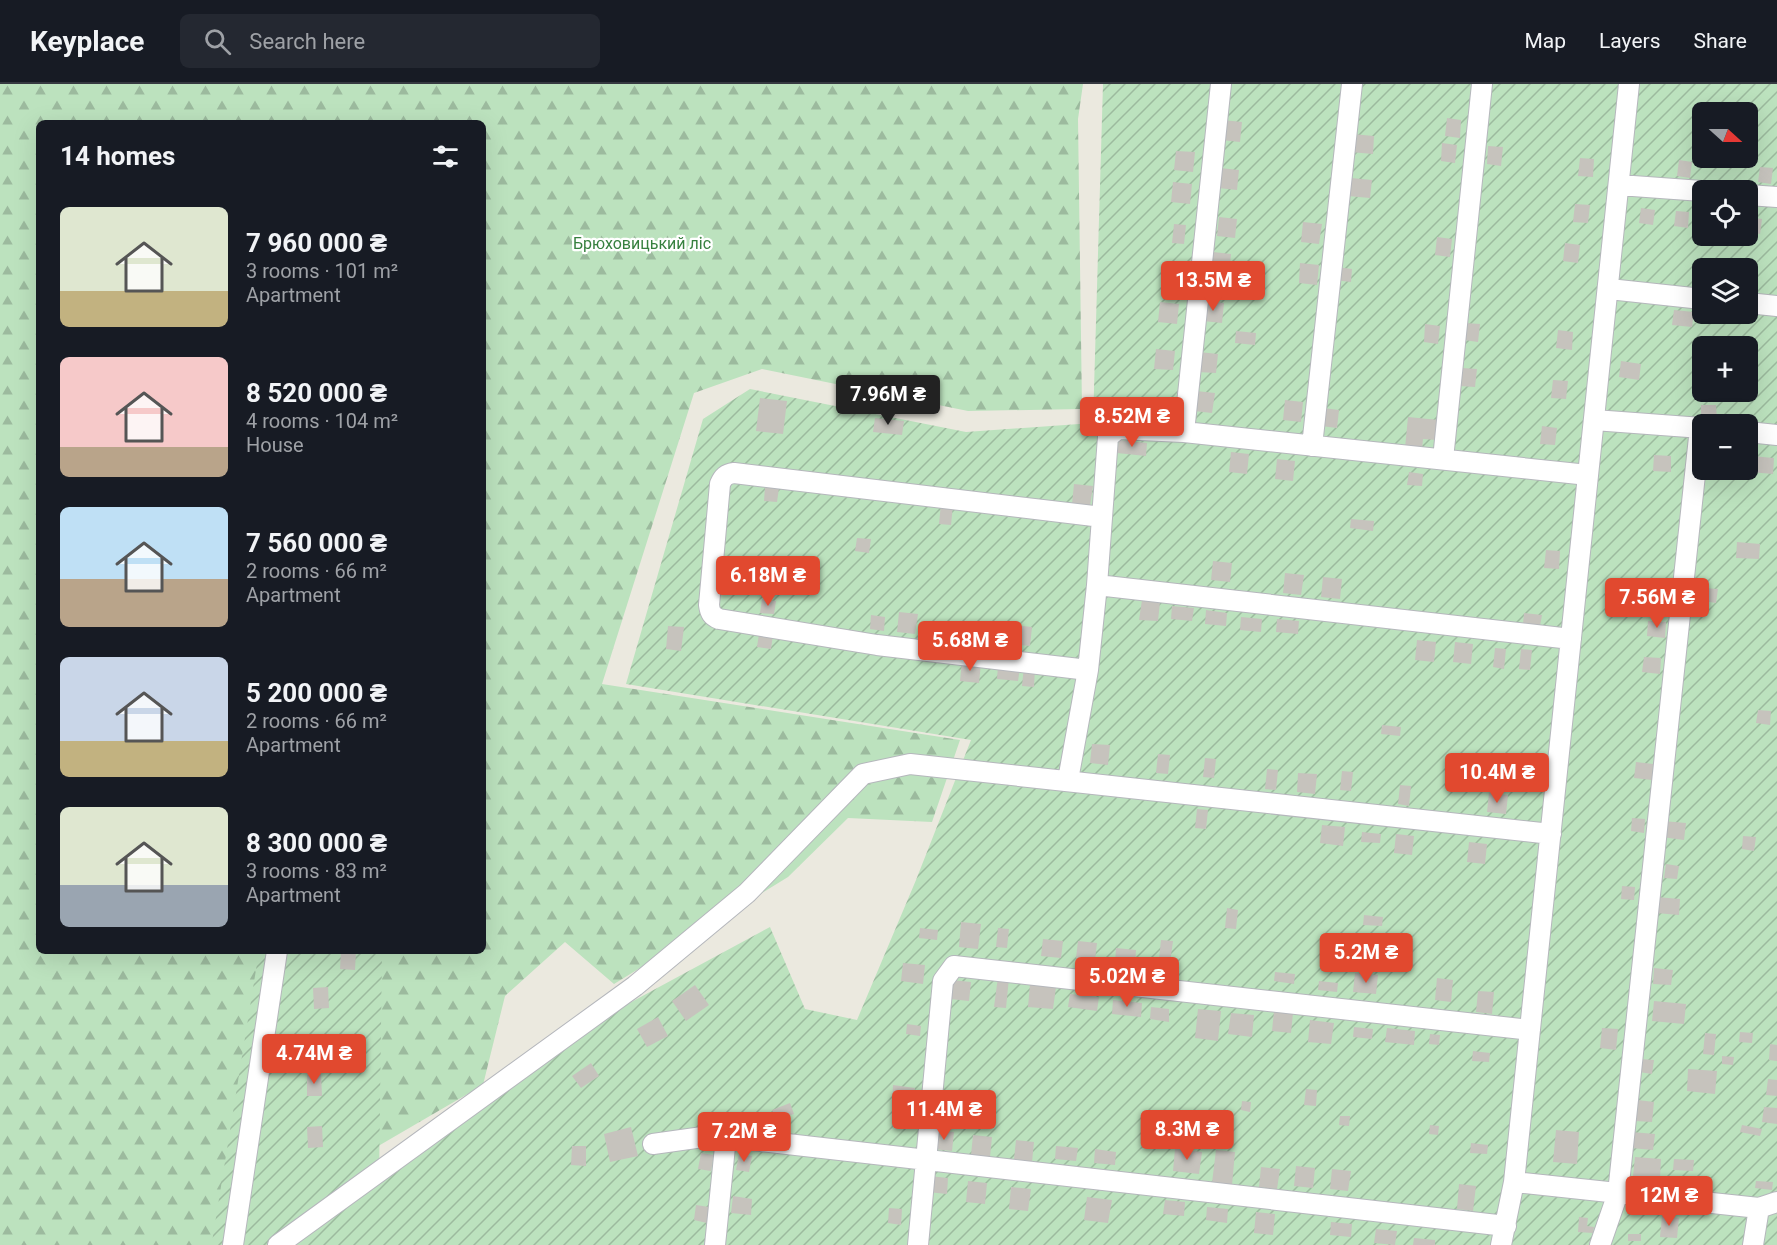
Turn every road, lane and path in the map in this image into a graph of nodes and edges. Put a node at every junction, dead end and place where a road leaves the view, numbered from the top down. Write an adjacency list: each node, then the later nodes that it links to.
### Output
1 (1221, 84): 15 (street)
2 (1352, 84): 18 (street)
3 (1482, 84): 19 (street)
4 (1629, 84): 5 (street)
5 (1619, 185): 6 (street); 9 (street)
6 (1692, 190)
7 (1758, 196): 8 (street)
8 (1777, 197)
9 (1609, 290): 10 (street); 13 (street)
10 (1692, 297)
11 (1758, 304): 12 (street)
12 (1777, 306)
13 (1594, 420): 14 (street); 20 (street)
14 (1692, 427)
15 (1184, 432): 18 (street); 22 (street)
16 (1758, 433): 17 (street)
17 (1777, 435)
18 (1312, 446): 19 (street)
19 (1443, 459): 20 (street)
20 (1588, 475): 24 (street)
21 (1695, 480): 34 (street)
22 (1102, 517): 23 (street); 25 (street)
23 (1097, 585): 24 (street); 25 (street)
24 (1571, 639): 27 (street)
25 (1088, 670): 26 (street)
26 (1068, 780): 27 (street); 38 (street)
27 (1551, 834): 29 (street)
28 (277, 954): 37 (street)
29 (1530, 1030): 32 (street); 33 (street)
30 (726, 1137): 31 (street); 32 (street); 39 (street)
31 (653, 1144)
32 (927, 1159): 36 (street); 40 (street)
33 (1514, 1182): 34 (street); 36 (street)
34 (1618, 1193): 35 (street); 42 (street)
35 (1768, 1205): 43 (street)
36 (1506, 1226): 41 (street)
37 (233, 1245)
38 (278, 1245)
39 (715, 1245)
40 (918, 1245)
41 (1501, 1245)
42 (1600, 1245)
43 (1753, 1245)

